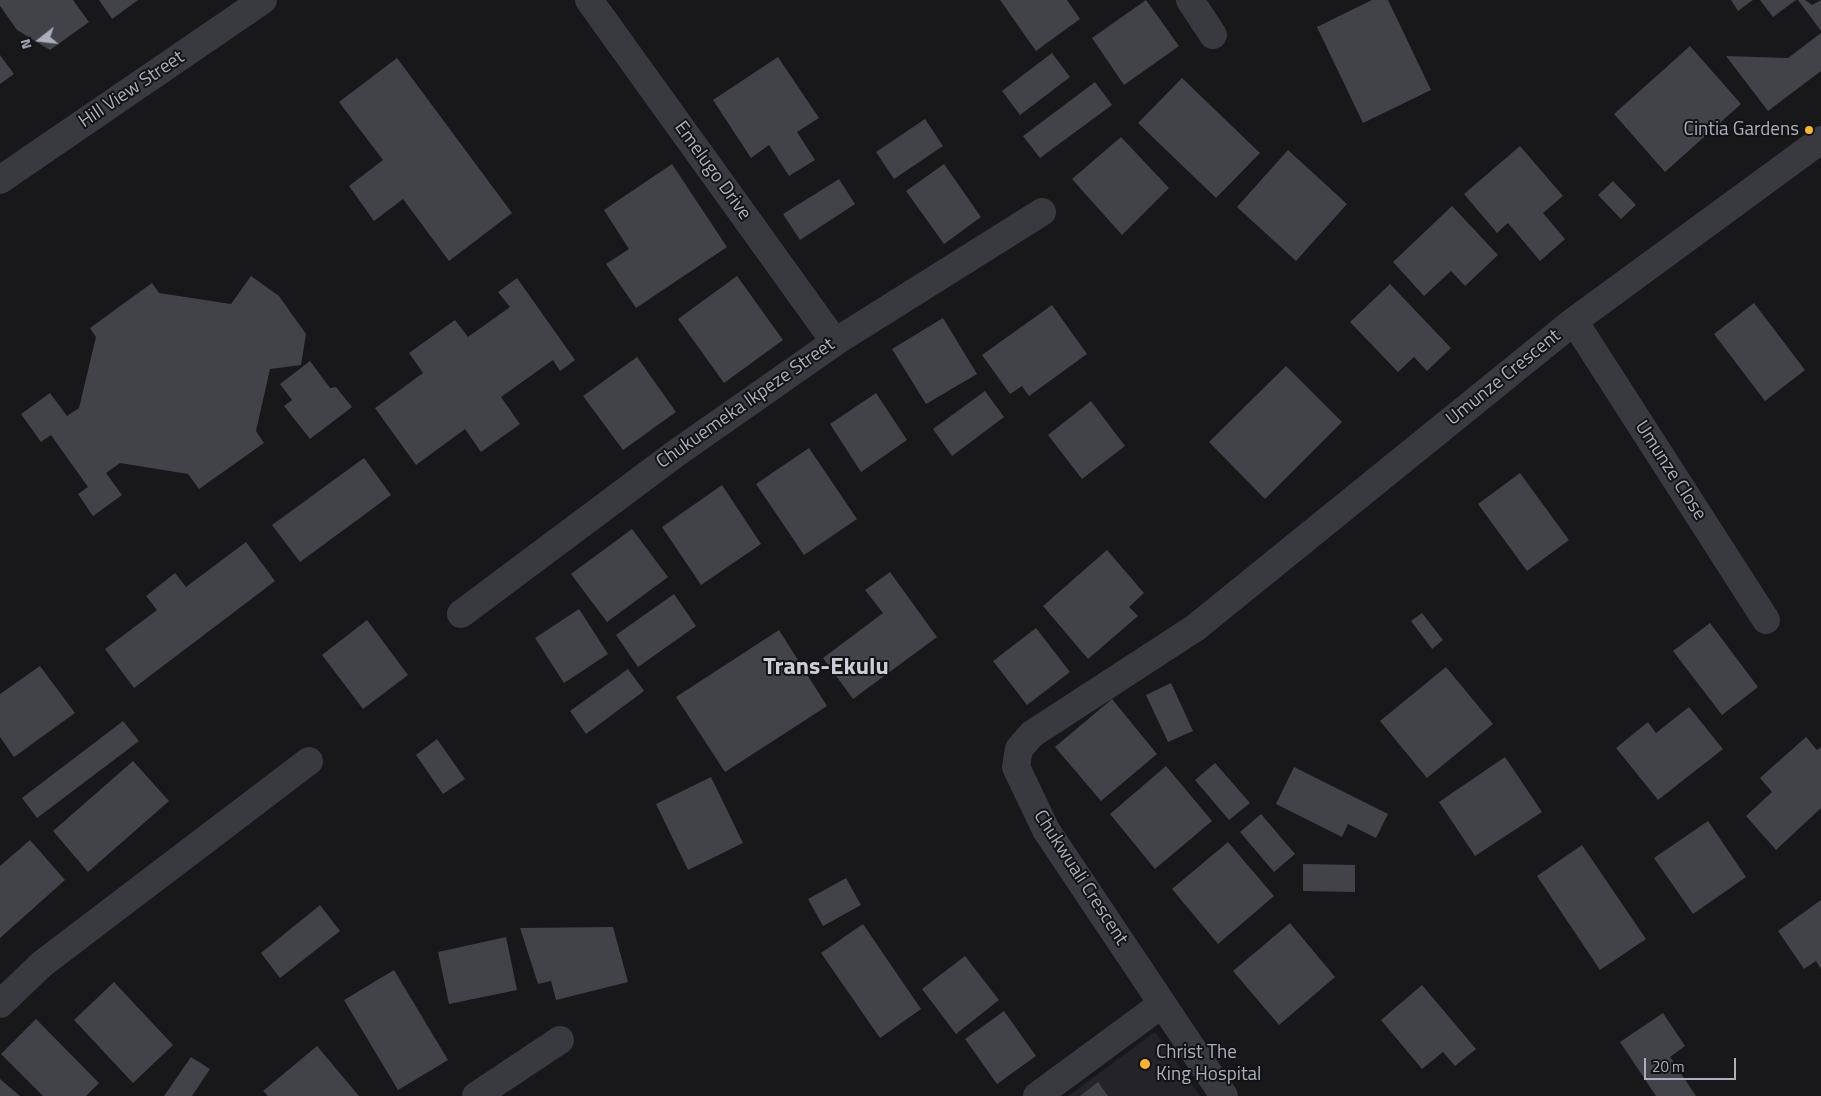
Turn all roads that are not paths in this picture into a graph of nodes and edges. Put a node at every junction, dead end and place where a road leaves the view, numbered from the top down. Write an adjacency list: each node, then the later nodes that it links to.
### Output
1 (263, 0): 6 (street, Hill View Street)
2 (589, 0): 9 (street, Emelugo Drive)
3 (1190, 0): 4 (street)
4 (1213, 35)
5 (1821, 140): 8 (street, Umunze Crescent)
6 (0, 180)
7 (1042, 212): 9 (street, Chukuemeka Ikpeze Street)
8 (1574, 321): 11 (street, Umunze Close); 12 (street, Umunze Crescent)
9 (835, 342): 10 (street, Chukuemeka Ikpeze Street)
10 (462, 614)
11 (1766, 620)
12 (1195, 628): 15 (street, Chukwuali Crescent)
13 (309, 761): 14 (street)
14 (0, 1004)
15 (1162, 1004): 18 (street); 19 (street, Chukwuali Crescent)
16 (560, 1040): 17 (street)
17 (476, 1096)
18 (1037, 1096)
19 (1224, 1096)

